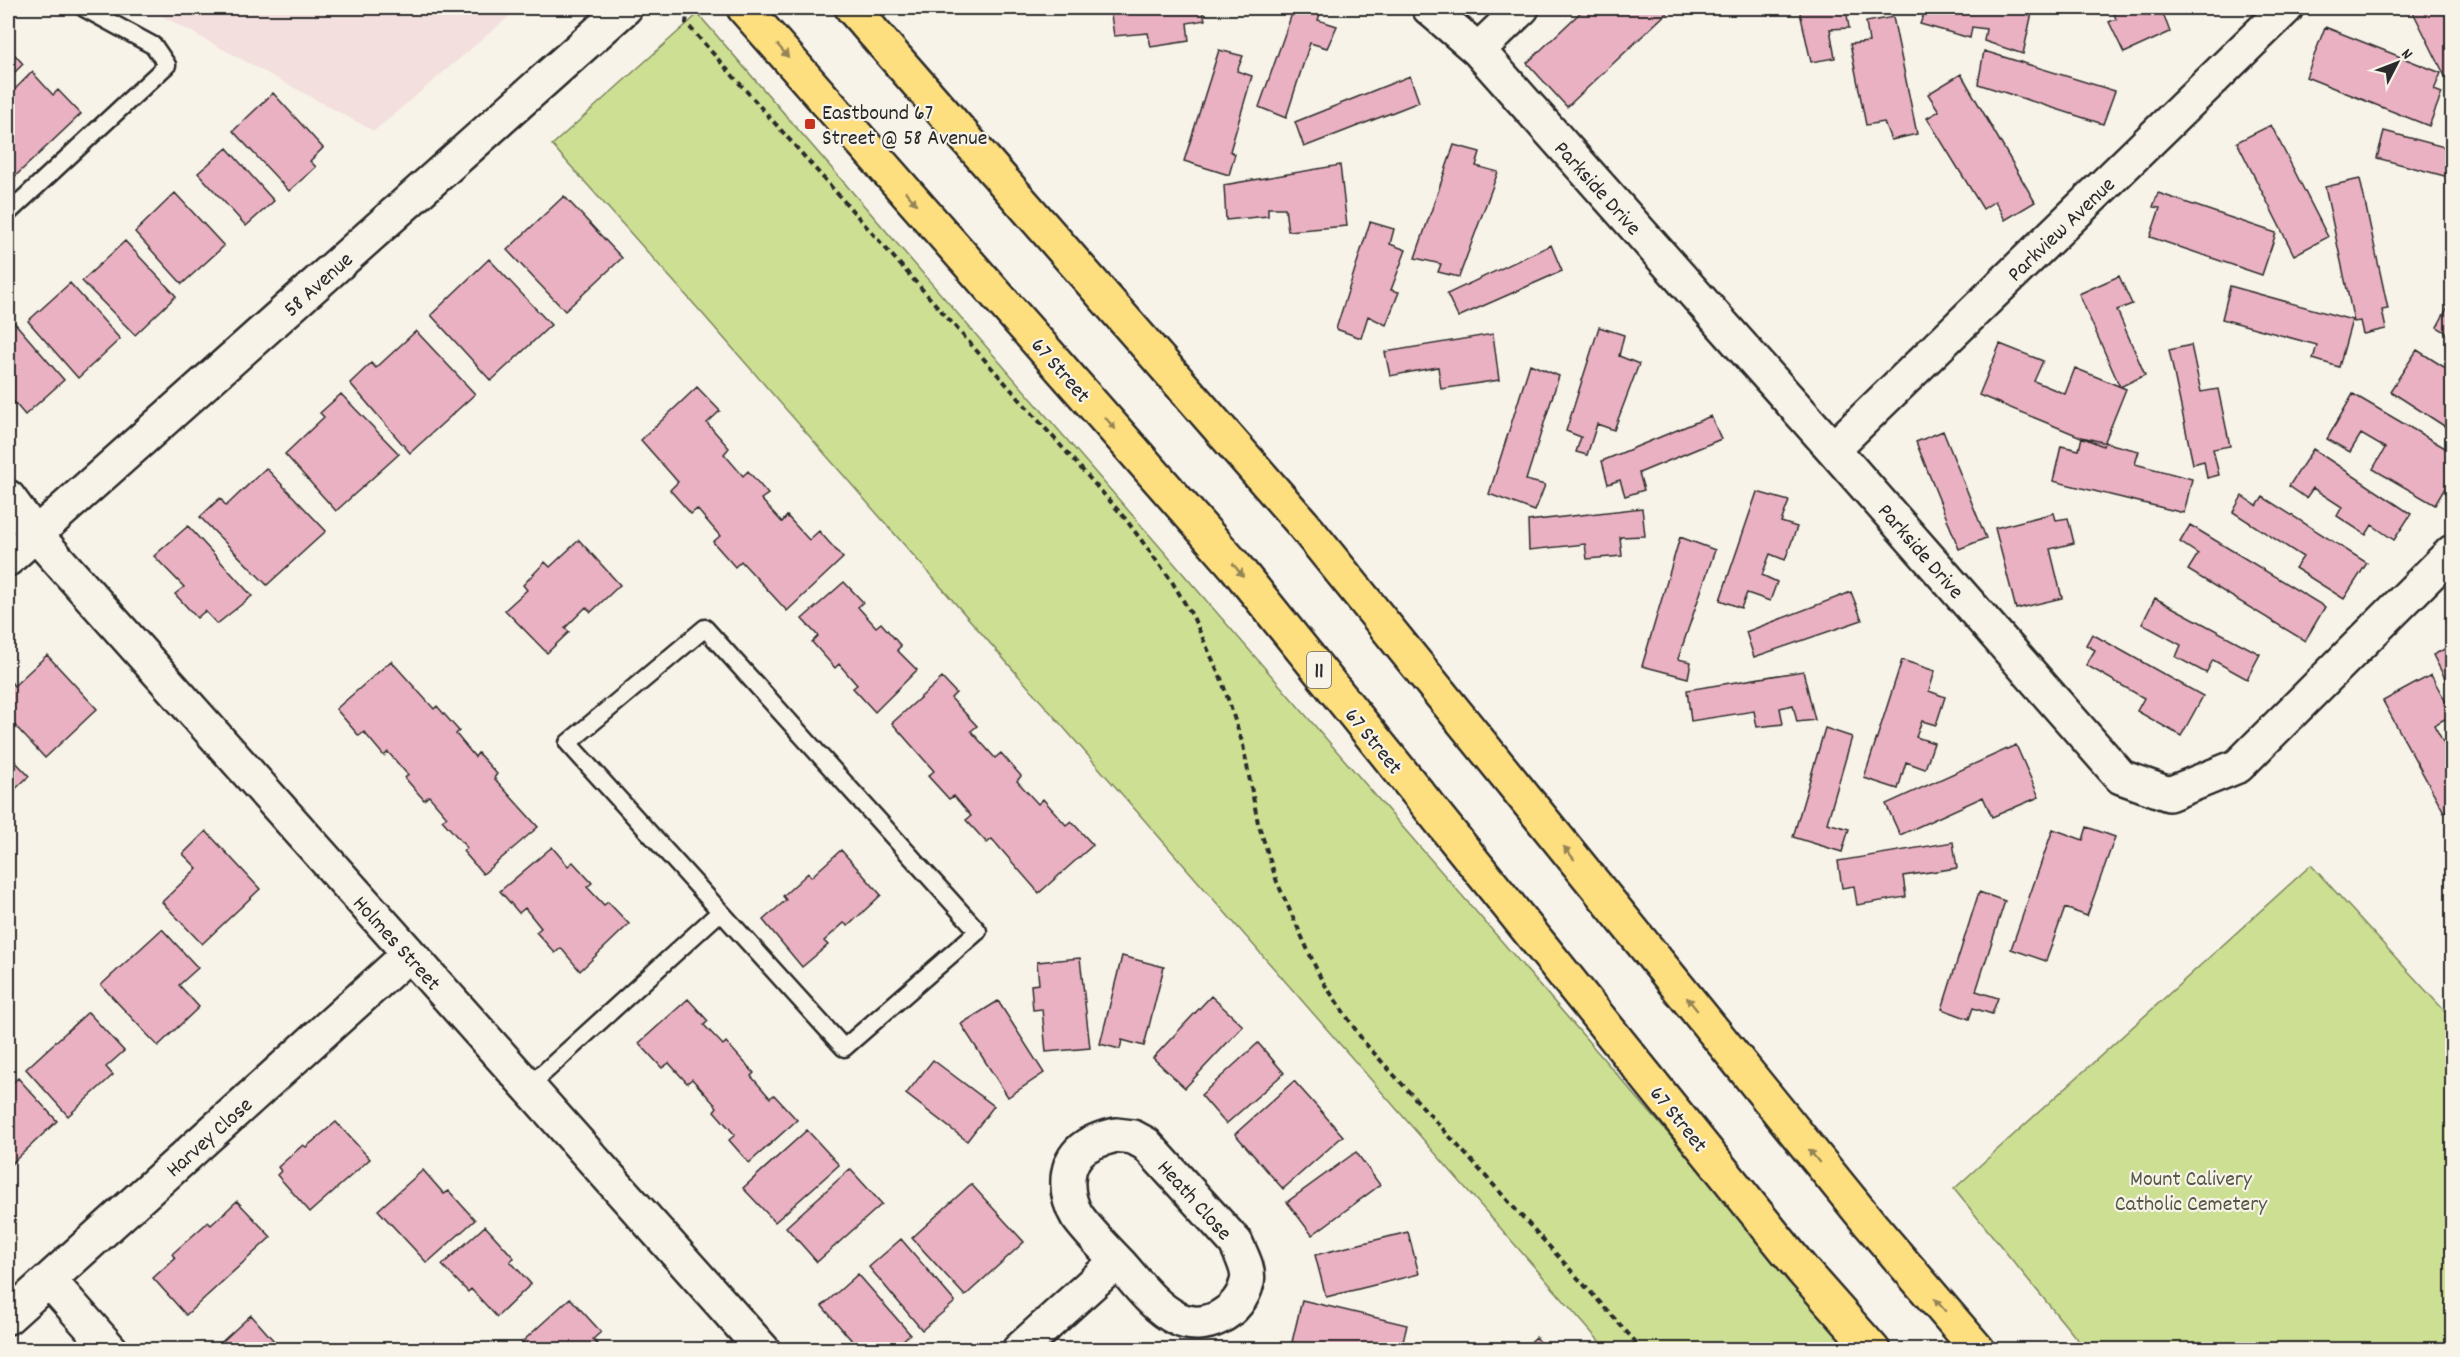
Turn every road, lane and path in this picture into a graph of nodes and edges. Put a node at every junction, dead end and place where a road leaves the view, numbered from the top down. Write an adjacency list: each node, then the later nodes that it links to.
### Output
1 (84, 8): 10 (lane)
2 (625, 8): 13 (street, 58 Avenue)
3 (688, 8): 25 (path)
4 (744, 8): 26 (main road, 67 Street / 11, one-way to 26)
5 (852, 8): 27 (main road, one-way to 5)
6 (1429, 8): 9 (street, Parkside Drive)
7 (1522, 8): 9 (street)
8 (2286, 8): 11 (street, Parkview Avenue)
9 (1478, 51): 11 (street, Parkside Drive)
10 (8, 213)
11 (1833, 449): 14 (street, Parkside Drive)
12 (8, 497): 13 (street, Holmes Street)
13 (35, 534): 15 (street, 58 Avenue); 17 (street, Holmes Street)
14 (2452, 552)
15 (8, 559)
16 (720, 912): 16 (lane); 18 (lane)
17 (409, 954): 18 (street, Holmes Street); 20 (street, Harvey Close)
18 (528, 1087): 23 (street, Holmes Street)
19 (1117, 1261): 19 (street, Heath Close); 24 (street)
20 (49, 1280): 21 (street, Harvey Close); 22 (street)
21 (8, 1317)
22 (111, 1350)
23 (763, 1350)
24 (1019, 1350)
25 (1643, 1350)
26 (1873, 1350)
27 (1978, 1350)

